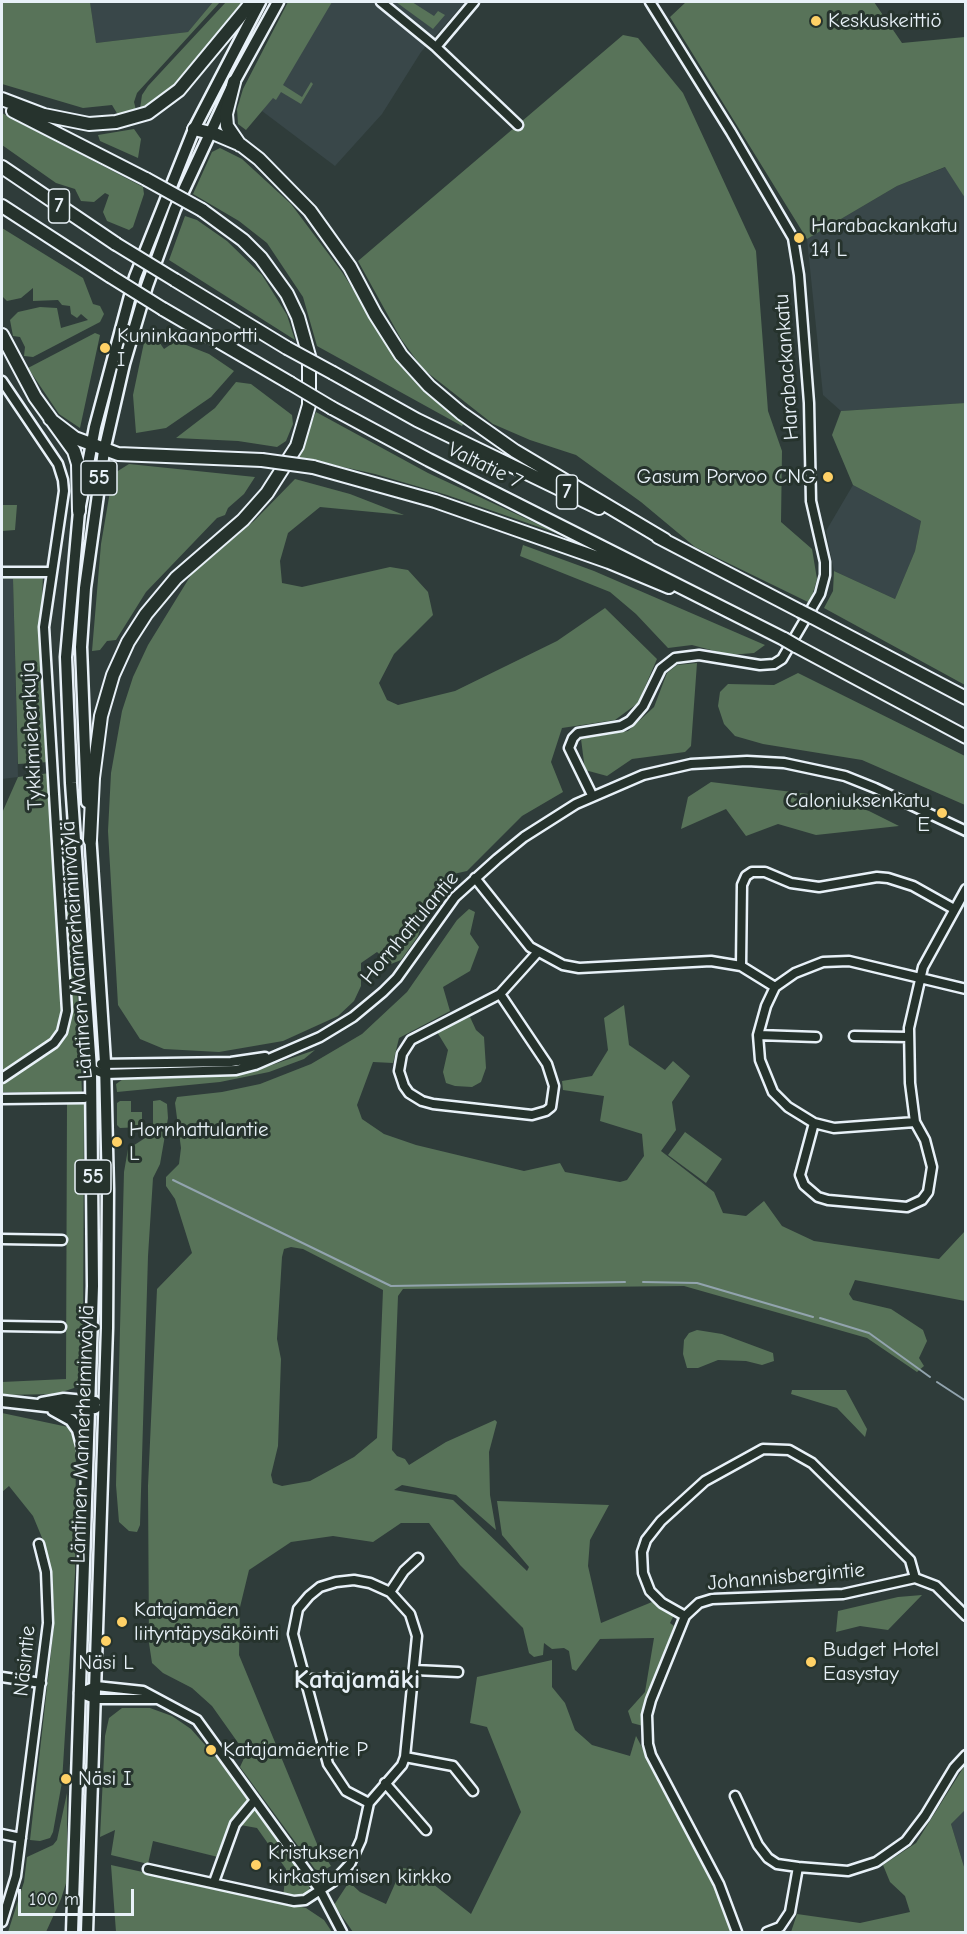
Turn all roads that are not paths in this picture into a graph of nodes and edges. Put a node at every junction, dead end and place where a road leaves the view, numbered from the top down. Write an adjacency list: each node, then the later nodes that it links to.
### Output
1 (252, 2): 9 (highway)
2 (260, 2): 12 (main road, Läntinen Mannerheiminväylä / 55)
3 (278, 2): 8 (main road, Läntinen Mannerheiminväylä / 55)
4 (381, 2): 7 (street)
5 (474, 2): 7 (street)
6 (650, 2): 29 (street, Harabackankatu)
7 (436, 46): 11 (street)
8 (234, 81): 13 (main road, Läntinen Mannerheiminväylä / 55); 14 (highway)
9 (2, 99)
10 (2, 105): 31 (highway, bridge)
11 (518, 125)
12 (194, 129): 13 (highway); 20 (main road, Läntinen Mannerheiminväylä / 55)
13 (208, 132): 14 (highway); 21 (main road, Läntinen Mannerheiminväylä / 55)
14 (241, 146): 23 (highway)
15 (2, 167): 23 (highway, Valtatie 7 / 7, bridge)
16 (2, 206): 26 (highway, Valtatie 7 / 7, bridge)
17 (2, 335): 19 (highway)
18 (2, 381): 25 (street, Tykkimiehenkuja)
19 (50, 419): 20 (highway); 22 (highway)
20 (90, 445): 21 (highway); 22 (main road, Läntinen Mannerheiminväylä / 55)
21 (104, 451): 26 (highway, bridge); 31 (main road, Läntinen Mannerheiminväylä / 55)
22 (79, 511): 46 (main road, Läntinen Mannerheiminväylä / 55)
23 (665, 540): 27 (highway, Valtatie 7 / 7, bridge)
24 (2, 572): 25 (street)
25 (51, 572): 47 (street, Tykkimiehenkuja)
26 (724, 607): 28 (highway, Valtatie 7 / 7, bridge)
27 (966, 698)
28 (966, 737)
29 (592, 795): 30 (street, Hornhattulantie); 32 (street, Hornhattulantie)
30 (966, 831)
31 (90, 840): 45 (main road, Läntinen Mannerheiminväylä / 55)
32 (475, 878): 35 (street); 45 (street, Hornhattulantie)
33 (966, 889): 34 (street)
34 (954, 909): 36 (street); 37 (street)
35 (537, 953): 36 (street); 40 (street)
36 (741, 966): 38 (street)
37 (921, 976): 38 (street); 39 (street); 44 (street)
38 (776, 987): 41 (street)
39 (966, 989)
40 (500, 994): 40 (street)
41 (758, 1035): 43 (street); 51 (street)
42 (854, 1036): 44 (street)
43 (816, 1037)
44 (909, 1037): 50 (street)
45 (105, 1068): 46 (street, Hornhattulantie); 59 (main road, Läntinen Mannerheiminväylä / 55)
46 (91, 1069): 58 (main road, Läntinen Mannerheiminväylä / 55)
47 (2, 1078)
48 (84, 1098): 49 (street)
49 (2, 1099)
50 (915, 1122): 51 (street); 51 (street)
51 (814, 1123)
52 (2, 1239): 53 (street)
53 (62, 1240)
54 (2, 1326): 55 (street)
55 (61, 1327)
56 (2, 1401): 57 (main road)
57 (37, 1404): 58 (main road); 60 (main road)
58 (90, 1405): 59 (main road); 60 (main road); 61 (main road, Läntinen Mannerheiminväylä)
59 (104, 1405): 74 (main road, Läntinen Mannerheiminväylä)
60 (50, 1408): 61 (main road)
61 (87, 1466): 75 (main road, Läntinen Mannerheiminväylä)
62 (39, 1544): 73 (street, Näsintie)
63 (418, 1558): 65 (street)
64 (915, 1578): 66 (street, Johannisbergintie); 66 (street); 67 (street)
65 (390, 1592): 68 (street); 71 (street)
66 (685, 1616): 96 (street, Johannisbergintie)
67 (966, 1616)
68 (415, 1670): 69 (street); 79 (street)
69 (458, 1672)
70 (2, 1677): 73 (street)
71 (303, 1679): 72 (street); 84 (street)
72 (354, 1679)
73 (41, 1683): 87 (street, Näsintie)
74 (96, 1686): 75 (street); 76 (main road, Läntinen Mannerheiminväylä); 77 (street)
75 (79, 1693): 76 (street); 93 (main road, Läntinen Mannerheiminväylä)
76 (95, 1699): 77 (street); 94 (main road, Läntinen Mannerheiminväylä)
77 (160, 1699): 83 (street)
78 (966, 1755): 88 (street)
79 (405, 1757): 80 (street); 81 (street)
80 (385, 1783): 84 (street); 85 (street)
81 (473, 1791)
82 (735, 1796): 88 (street)
83 (255, 1800): 90 (street); 91 (street)
84 (369, 1803): 91 (street)
85 (426, 1830)
86 (2, 1834): 87 (street)
87 (21, 1838): 92 (street, Näsintie)
88 (798, 1867): 97 (street)
89 (148, 1869): 90 (street)
90 (214, 1882): 91 (street)
91 (320, 1890): 95 (street)
92 (2, 1922)
93 (72, 1932)
94 (87, 1932)
95 (342, 1932)
96 (737, 1932)
97 (767, 1932)

